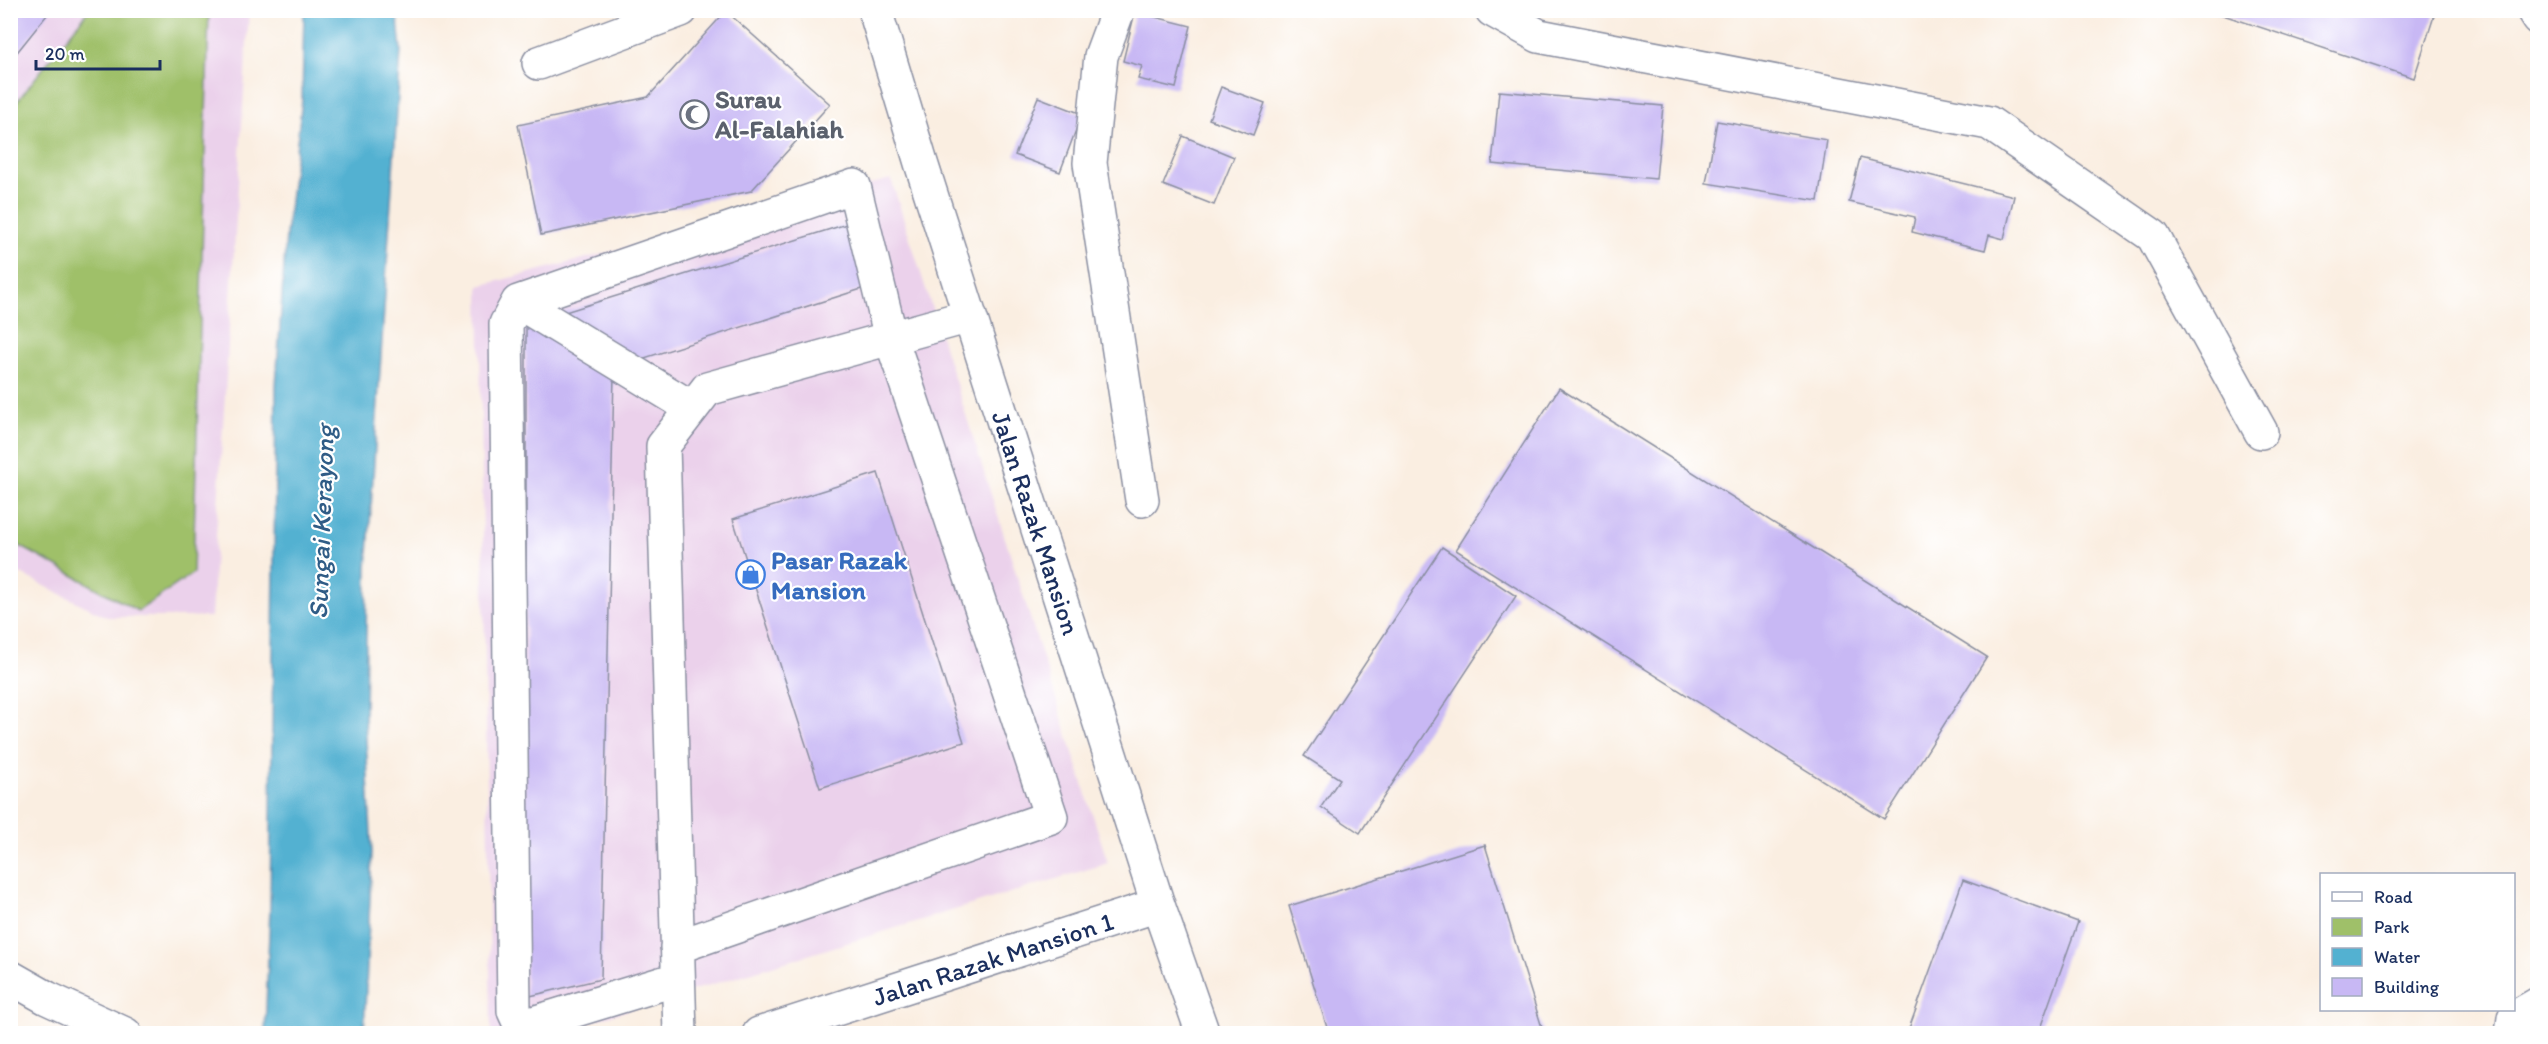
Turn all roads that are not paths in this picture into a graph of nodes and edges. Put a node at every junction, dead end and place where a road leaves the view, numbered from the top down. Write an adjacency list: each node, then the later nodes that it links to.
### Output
1 (681, 10): 7 (street)
2 (875, 10): 9 (street, Jalan Razak Mansion)
3 (1118, 10): 13 (street)
4 (1492, 10): 12 (street)
5 (2533, 10): 6 (street)
6 (2538, 18)
7 (539, 63)
8 (518, 302): 10 (street); 11 (street); 15 (street)
9 (970, 316): 10 (street); 14 (street, Jalan Razak Mansion)
10 (891, 338): 11 (street); 15 (street)
11 (692, 408): 15 (street)
12 (2260, 432)
13 (1142, 500)
14 (1158, 905): 20 (street, Jalan Razak Mansion 1); 21 (street, Jalan Razak Mansion)
15 (677, 963): 19 (street)
16 (10, 977): 18 (street)
17 (2538, 1004): 22 (street)
18 (125, 1034)
19 (680, 1034)
20 (759, 1034)
21 (1203, 1034)
22 (2512, 1034)

